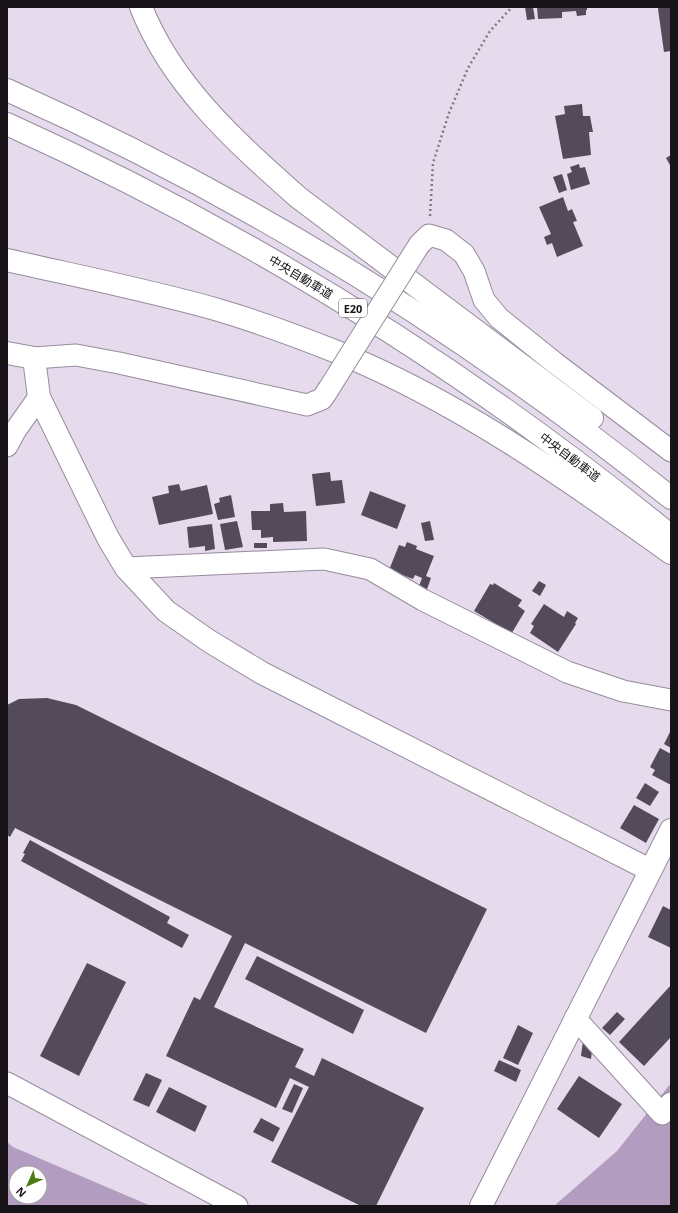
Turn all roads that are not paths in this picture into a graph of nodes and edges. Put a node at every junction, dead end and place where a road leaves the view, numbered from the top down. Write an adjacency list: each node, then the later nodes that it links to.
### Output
1 (141, 7): 12 (main road)
2 (7, 90): 13 (main road, E20)
3 (7, 124): 14 (main road, 中央自動車道 / E20)
4 (7, 260): 6 (main road)
5 (7, 267): 6 (main road)
6 (106, 282): 15 (main road)
7 (7, 353): 8 (main road)
8 (34, 358): 9 (main road); 11 (street, bridge)
9 (39, 397): 10 (street); 16 (main road)
10 (7, 446)
11 (671, 452)
12 (671, 479)
13 (671, 498)
14 (671, 536)
15 (671, 554)
16 (126, 568): 17 (street); 19 (main road)
17 (671, 700)
18 (671, 830): 19 (main road)
19 (650, 870): 20 (main road)
20 (575, 1018): 22 (street); 24 (main road)
21 (7, 1083): 23 (street)
22 (671, 1103)
23 (237, 1206)
24 (481, 1206)

